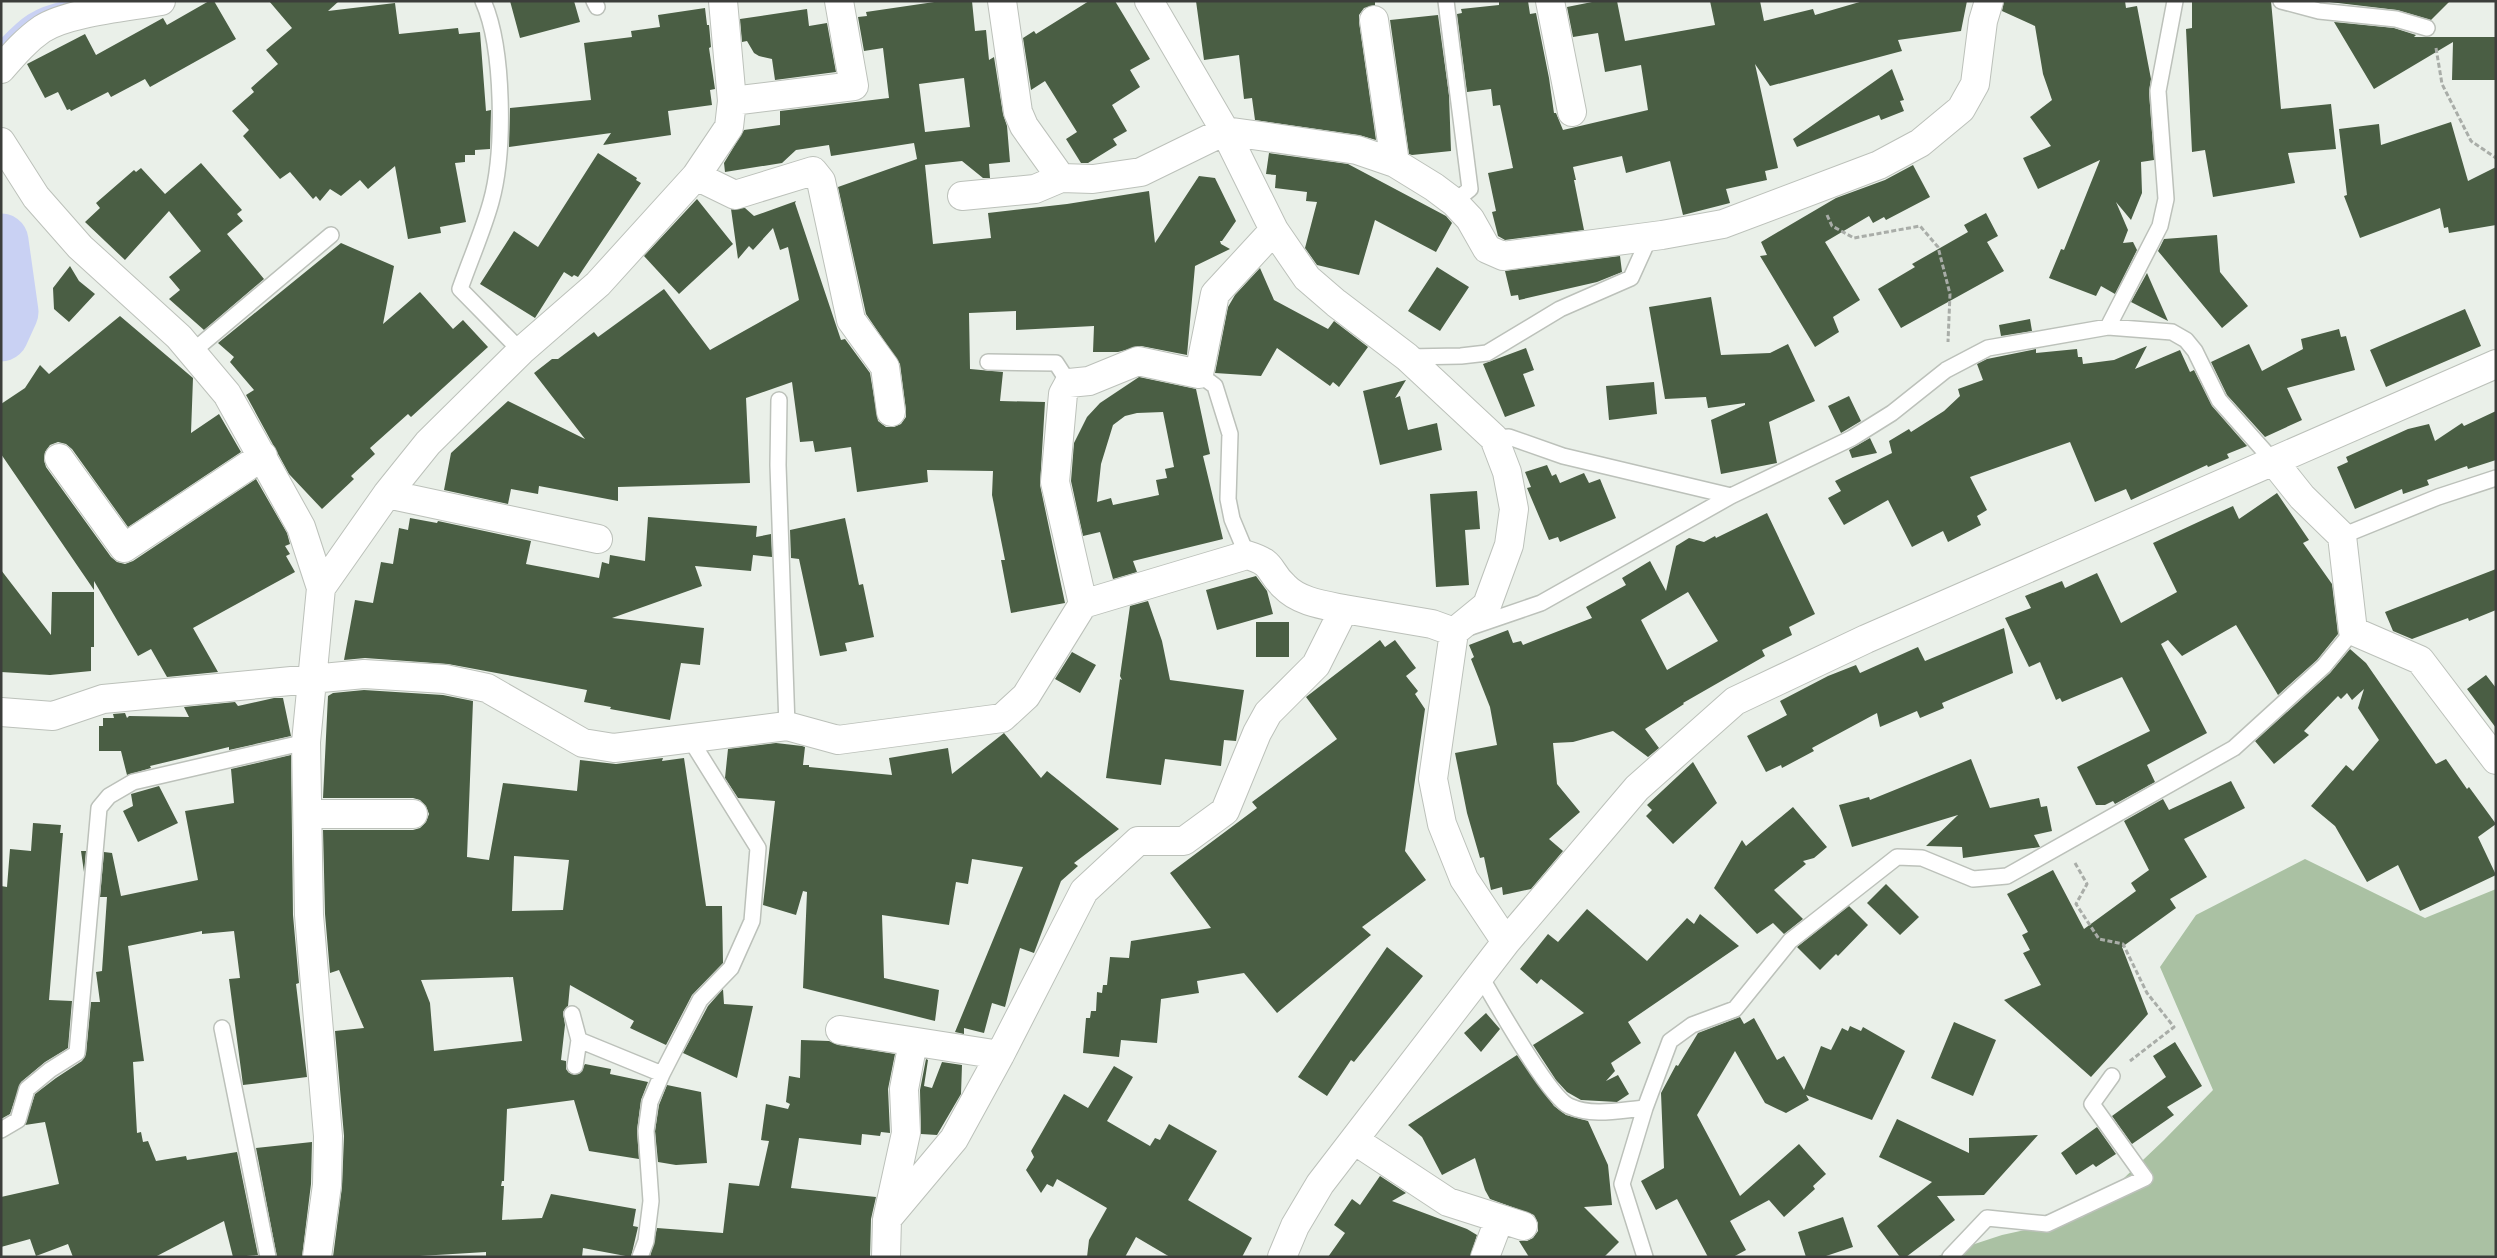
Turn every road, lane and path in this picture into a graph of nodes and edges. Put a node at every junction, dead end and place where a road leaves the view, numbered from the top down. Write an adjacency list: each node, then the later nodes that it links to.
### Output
1 (161, 1): 14 (street)
2 (483, 1): 31 (lane)
3 (723, 1): 15 (street)
4 (839, 1): 15 (street)
5 (1002, 1): 22 (street)
6 (1149, 1): 17 (street)
7 (1446, 1): 25 (lane)
8 (1550, 1): 16 (street)
9 (1989, 1): 23 (street)
10 (2175, 1): 29 (lane)
11 (2281, 1): 13 (lane)
12 (1374, 20): 20 (street)
13 (2428, 28): 19 (path)
14 (1, 70)
15 (732, 101): 21 (street)
16 (1572, 112)
17 (1225, 131): 20 (street); 22 (street); 26 (street)
18 (1, 142): 32 (street)
19 (2496, 158)
20 (1395, 163): 25 (street)
21 (696, 176): 31 (street); 39 (street)
22 (1061, 178): 24 (street)
23 (1814, 189): 28 (street); 30 (path)
24 (962, 196)
25 (1454, 202): 28 (street)
26 (1274, 230): 33 (street); 36 (street)
27 (331, 235): 32 (lane)
28 (1650, 236): 33 (lane)
29 (2108, 328): 43 (lane); 46 (lane)
30 (1948, 350)
31 (521, 351): 45 (street)
32 (192, 352): 41 (street)
33 (1407, 358): 40 (street)
34 (988, 362): 37 (lane)
35 (2496, 364): 43 (street)
36 (1199, 374): 37 (street); 49 (lane)
37 (1070, 383): 51 (street)
38 (779, 400): 57 (lane)
39 (891, 412)
40 (1494, 438): 46 (lane); 54 (street)
41 (263, 456): 42 (street); 50 (street)
42 (59, 458)
43 (2274, 462): 47 (street); 64 (street)
44 (2496, 478): 47 (lane)
45 (387, 494): 48 (street); 50 (street)
46 (1731, 496): 54 (lane)
47 (2342, 536): 53 (street)
48 (598, 539)
49 (1248, 555): 51 (street); 52 (street)
50 (321, 588): 55 (street)
51 (1084, 604): 57 (street)
52 (1344, 610): 54 (street); 71 (street)
53 (2353, 631): 60 (street); 63 (lane)
54 (1454, 632): 64 (street)
55 (311, 678): 56 (street); 58 (street); 59 (street)
56 (1, 712)
57 (787, 726): 58 (street)
58 (690, 739): 73 (lane)
59 (306, 742): 61 (street); 76 (lane)
60 (2496, 760)
61 (308, 814): 62 (street); 80 (street)
62 (412, 814)
63 (2063, 844): 74 (path); 75 (lane)
64 (1506, 942): 65 (street)
65 (1481, 977): 75 (lane); 77 (street)
66 (572, 1014): 69 (lane)
67 (222, 1028): 79 (lane)
68 (840, 1030): 70 (street)
69 (579, 1040): 72 (lane); 73 (lane)
70 (913, 1042): 71 (street); 78 (street)
71 (1000, 1055): 78 (street)
72 (575, 1066)
73 (662, 1074): 81 (lane)
74 (2112, 1076): 86 (lane)
75 (1645, 1108): 85 (lane)
76 (1, 1130)
77 (1354, 1140): 83 (street); 84 (street)
78 (887, 1219): 82 (street)
79 (268, 1257)
80 (317, 1257)
81 (640, 1257)
82 (886, 1257)
83 (1282, 1257)
84 (1485, 1257)
85 (1646, 1257)
86 (1950, 1257)

